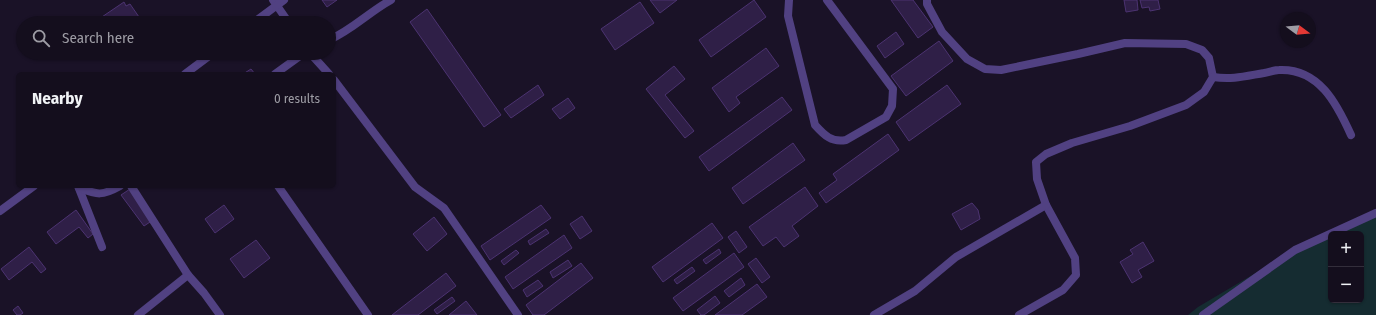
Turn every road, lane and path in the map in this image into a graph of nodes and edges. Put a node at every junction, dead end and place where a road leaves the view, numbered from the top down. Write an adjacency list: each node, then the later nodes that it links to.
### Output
1 (284, 0): 6 (street)
2 (391, 0): 9 (street)
3 (789, 0): 4 (street)
4 (827, 0)
5 (927, 0): 16 (street)
6 (275, 3): 7 (street); 8 (street)
7 (261, 16)
8 (284, 16)
9 (336, 37)
10 (204, 60): 13 (street)
11 (294, 60): 14 (street)
12 (316, 60): 15 (street)
13 (188, 72)
14 (278, 72)
15 (327, 72)
16 (1213, 77): 18 (street); 25 (street)
17 (336, 83): 33 (street)
18 (1351, 135)
19 (31, 188): 26 (street)
20 (78, 188): 28 (street)
21 (80, 188): 22 (street)
22 (116, 188)
23 (132, 188): 29 (street)
24 (279, 188): 32 (street)
25 (1046, 204): 34 (street); 35 (street)
26 (0, 211)
27 (1376, 213): 36 (street)
28 (102, 247)
29 (188, 274): 30 (street); 31 (street)
30 (138, 315)
31 (220, 315)
32 (368, 315)
33 (518, 315)
34 (874, 315)
35 (1019, 315)
36 (1203, 315)

